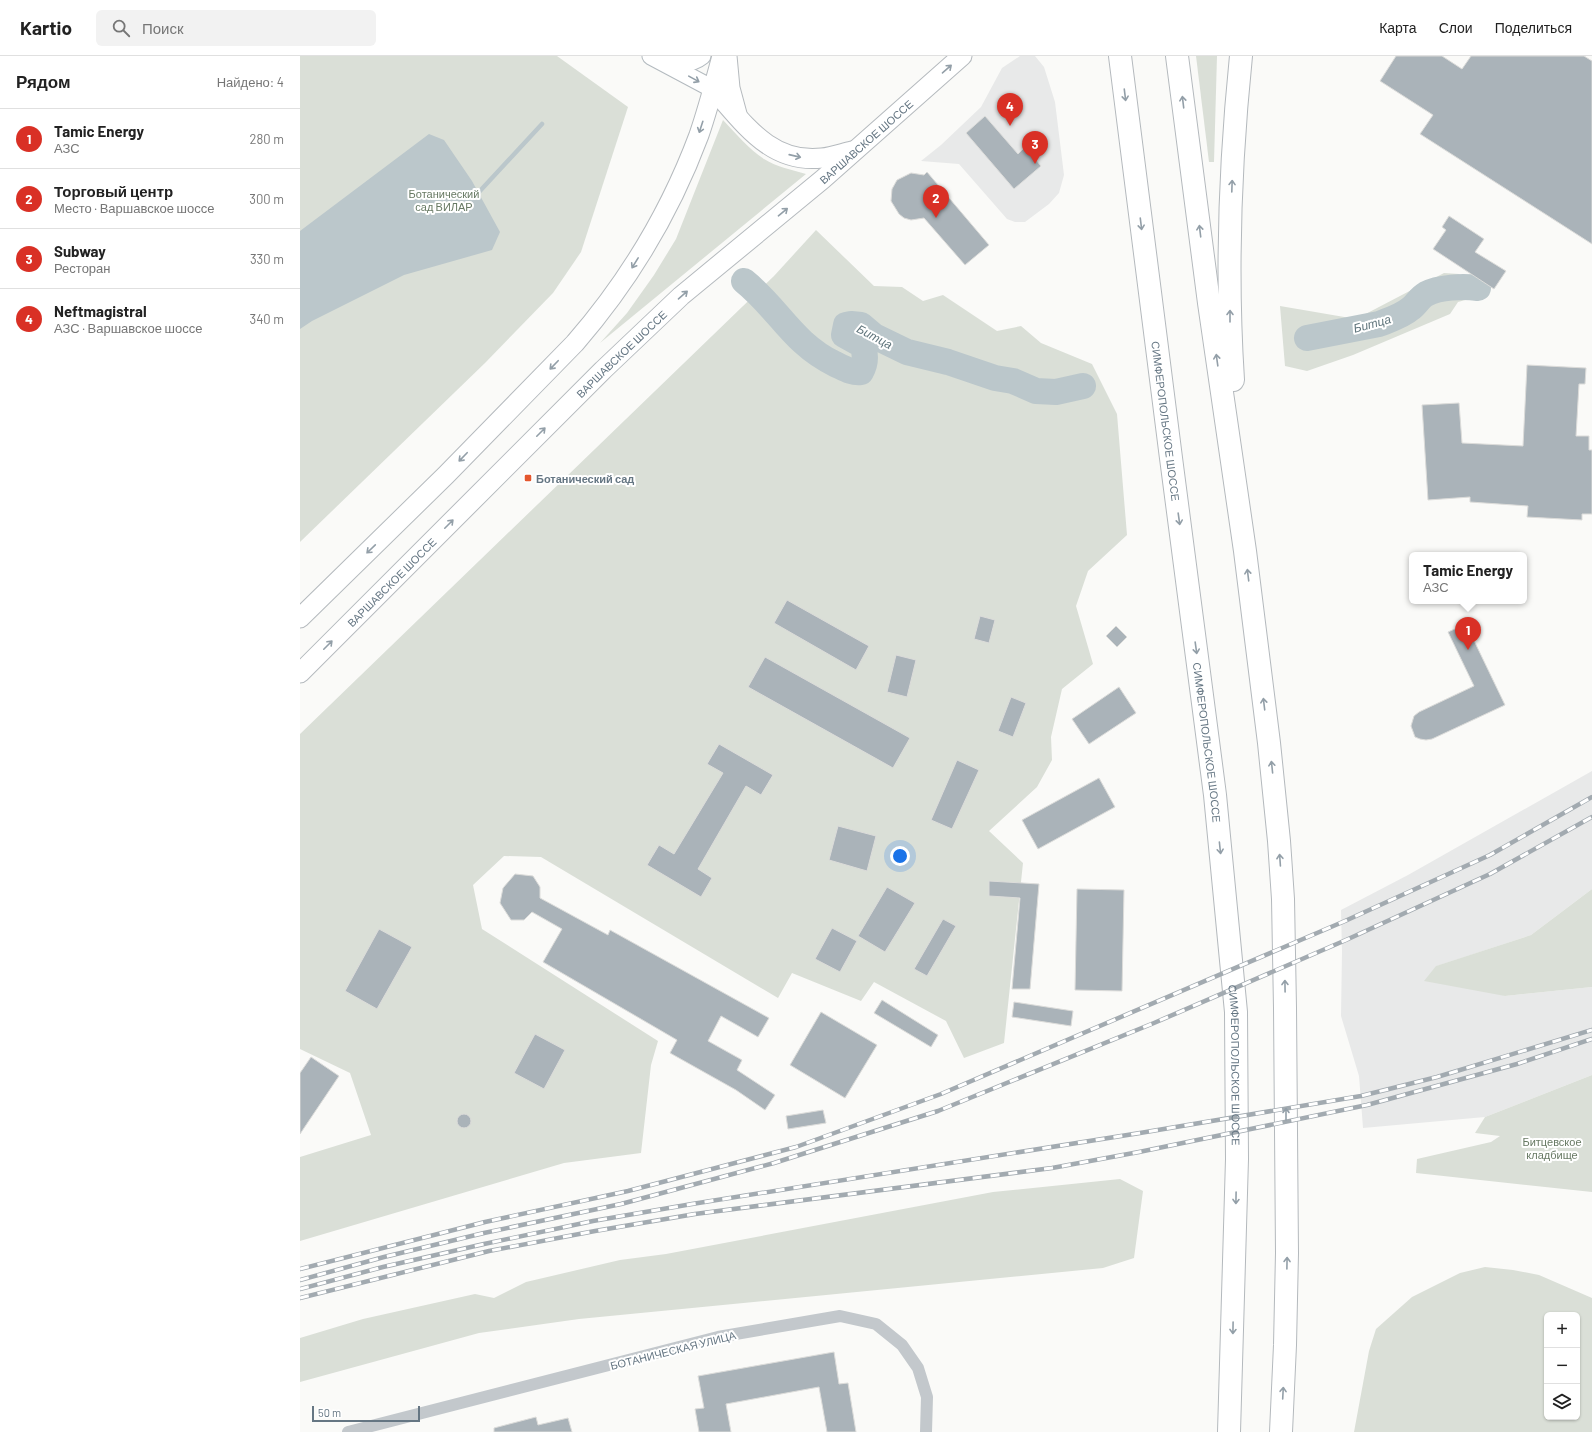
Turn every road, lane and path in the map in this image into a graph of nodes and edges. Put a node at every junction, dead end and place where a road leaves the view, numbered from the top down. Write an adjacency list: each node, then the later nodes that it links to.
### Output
1 (652, 56): 2 (street); 9 (street, one-way to 9)
2 (702, 56)
3 (722, 56): 9 (main road)
4 (727, 56): 10 (main road)
5 (962, 56): 11 (main road, ВАРШАВСКОЕ ШОССЕ, one-way to 5)
6 (1120, 56): 17 (highway, СИМФЕРОПОЛЬСКОЕ ШОССЕ, one-way to 17)
7 (1177, 56): 12 (highway, one-way to 7)
8 (1240, 56): 12 (highway, one-way to 8)
9 (713, 89): 10 (main road); 13 (main road, one-way to 13)
10 (738, 117): 11 (main road, one-way to 11)
11 (854, 151): 14 (main road, ВАРШАВСКОЕ ШОССЕ, one-way to 11)
12 (1245, 551): 18 (highway, one-way to 12)
13 (300, 618)
14 (300, 673)
15 (348, 1432): 16 (street, БОТАНИЧЕСКАЯ УЛИЦА)
16 (926, 1432)
17 (1229, 1432)
18 (1281, 1432)

